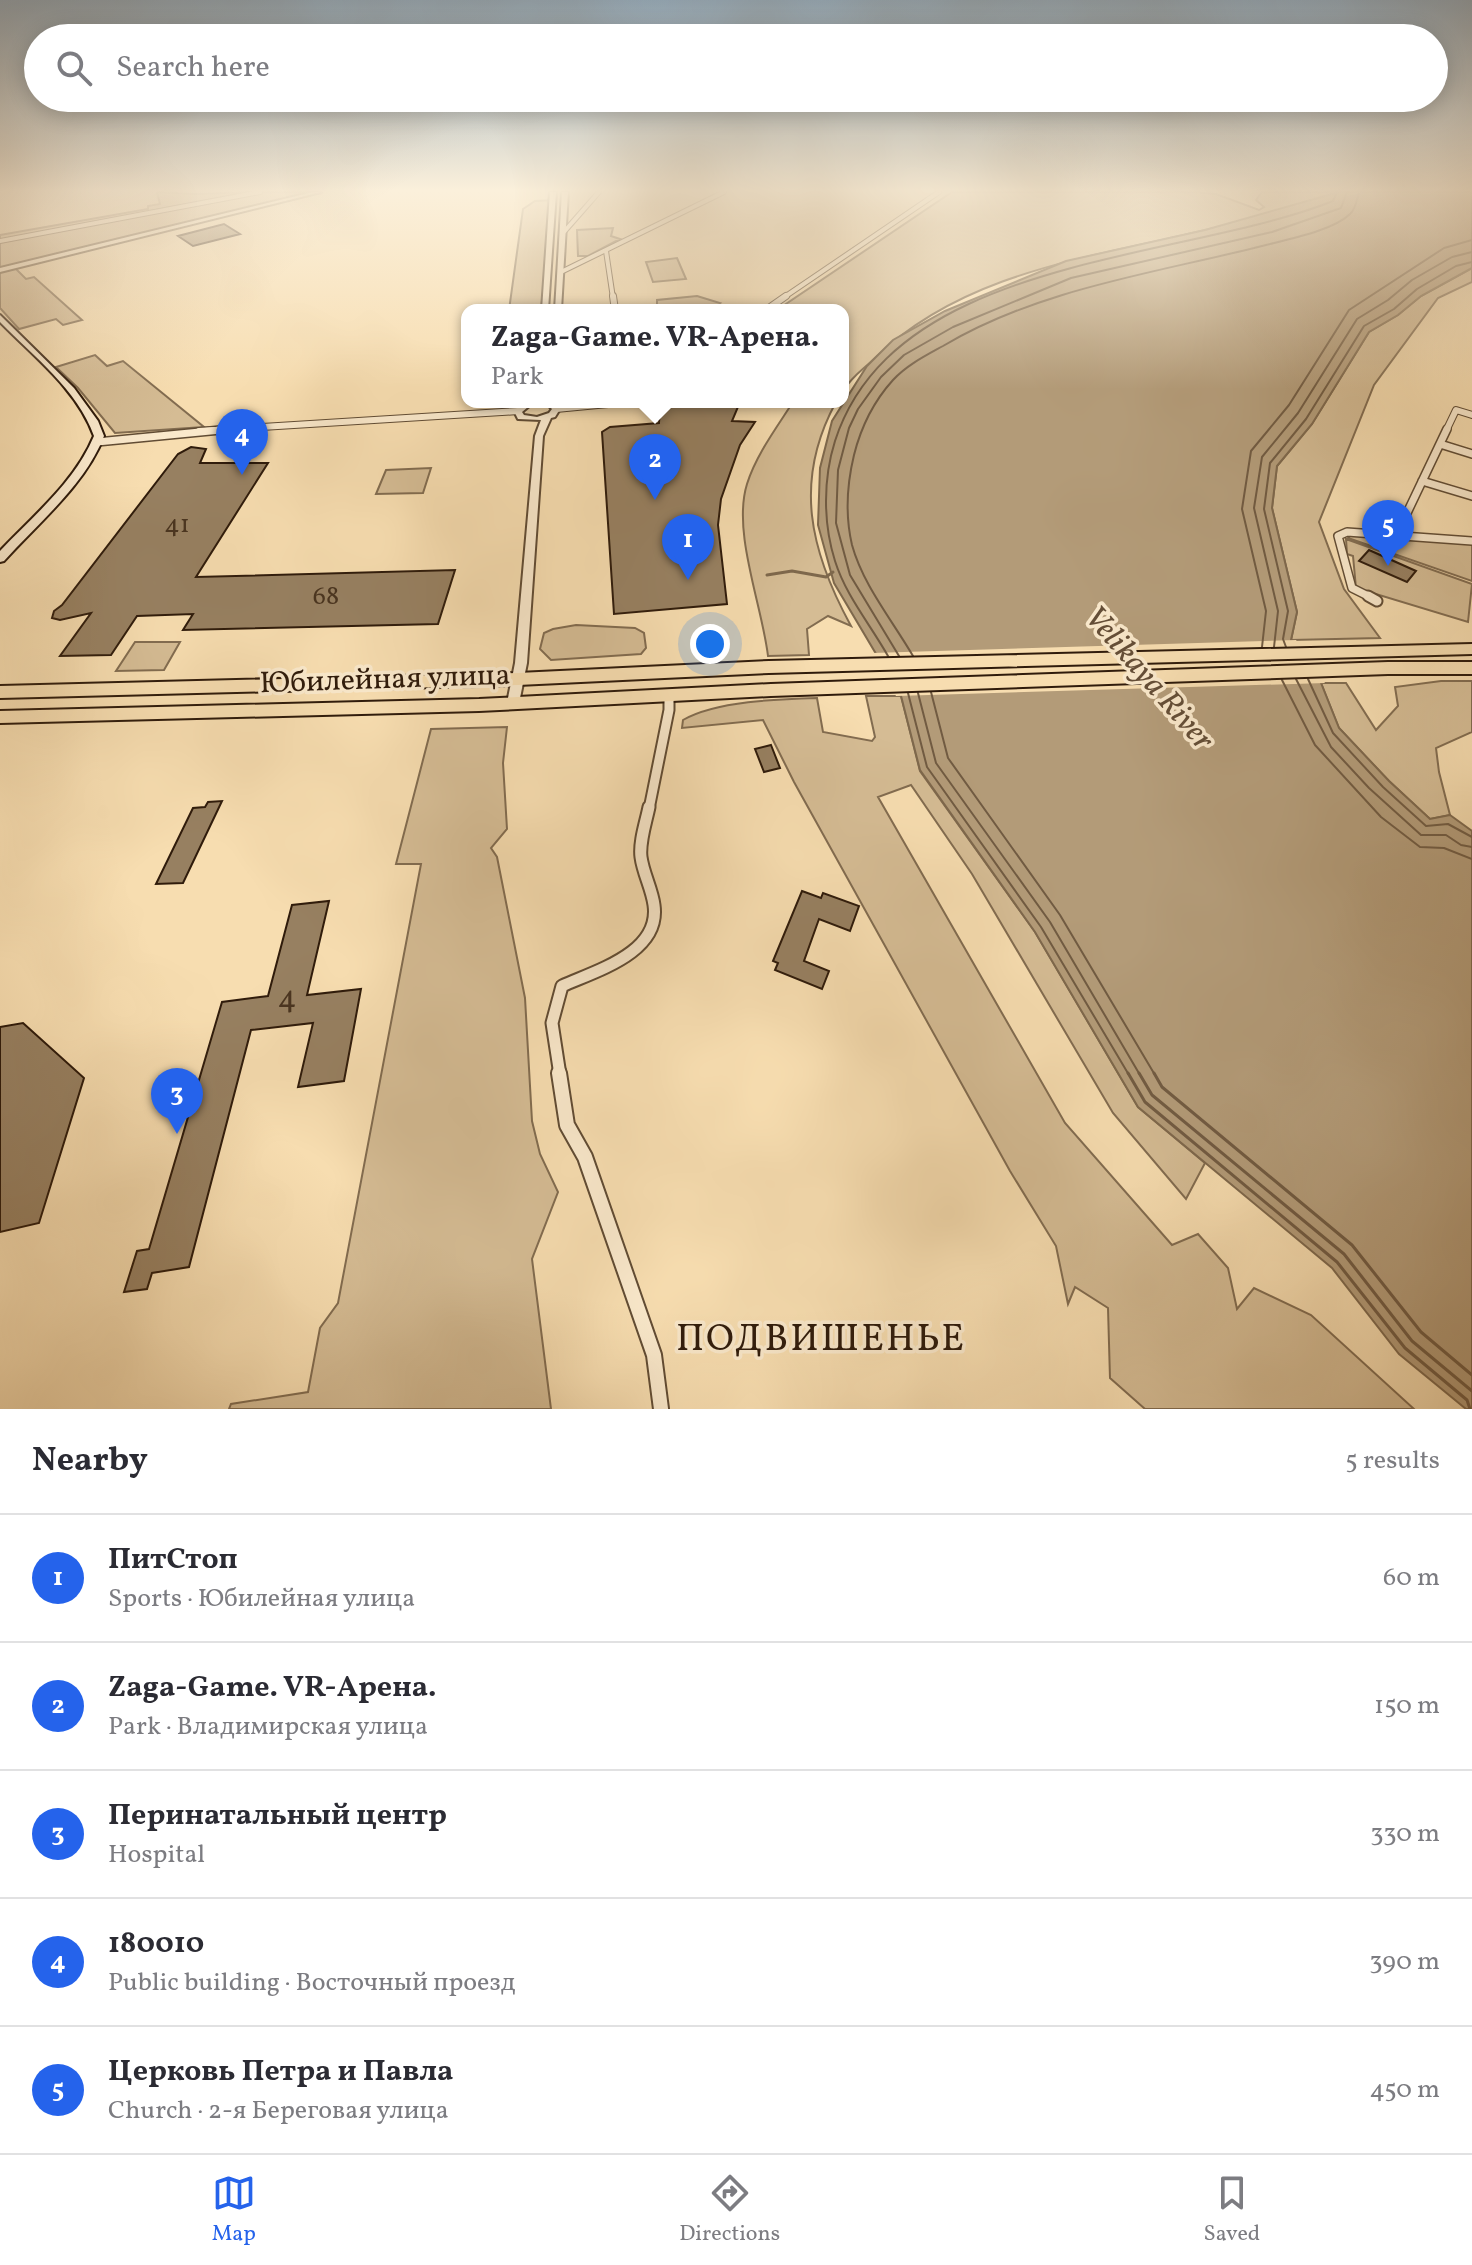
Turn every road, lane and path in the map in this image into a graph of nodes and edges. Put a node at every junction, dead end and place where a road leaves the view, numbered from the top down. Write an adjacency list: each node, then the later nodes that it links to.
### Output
1 (50, 258): 7 (street)
2 (549, 258): 9 (street)
3 (562, 258): 8 (street)
4 (592, 258): 8 (street)
5 (607, 258): 11 (street)
6 (843, 258): 12 (street)
7 (0, 270)
8 (561, 272): 10 (street)
9 (545, 304)
10 (558, 304)
11 (614, 304)
12 (775, 304)
13 (0, 317): 21 (main road)
14 (521, 408): 16 (street)
15 (552, 408): 18 (street)
16 (518, 411): 19 (street); 21 (street)
17 (1472, 415): 22 (street)
18 (547, 417): 19 (street); 20 (street)
19 (528, 419): 20 (street)
20 (539, 436): 32 (street)
21 (97, 442): 28 (main road)
22 (1440, 444): 23 (street); 24 (street)
23 (1472, 454)
24 (1422, 481): 25 (street); 26 (street)
25 (1472, 496)
26 (1397, 534): 27 (street); 29 (street)
27 (1472, 541)
28 (0, 558)
29 (1377, 601)
30 (1472, 649): 32 (highway, Юбилейная улица)
31 (1472, 668): 34 (highway, Юбилейная улица)
32 (518, 679): 33 (highway, Юбилейная улица); 35 (street)
33 (0, 692)
34 (669, 695): 35 (highway, Юбилейная улица); 37 (street)
35 (513, 703): 36 (highway, Юбилейная улица)
36 (0, 717)
37 (661, 1409)

